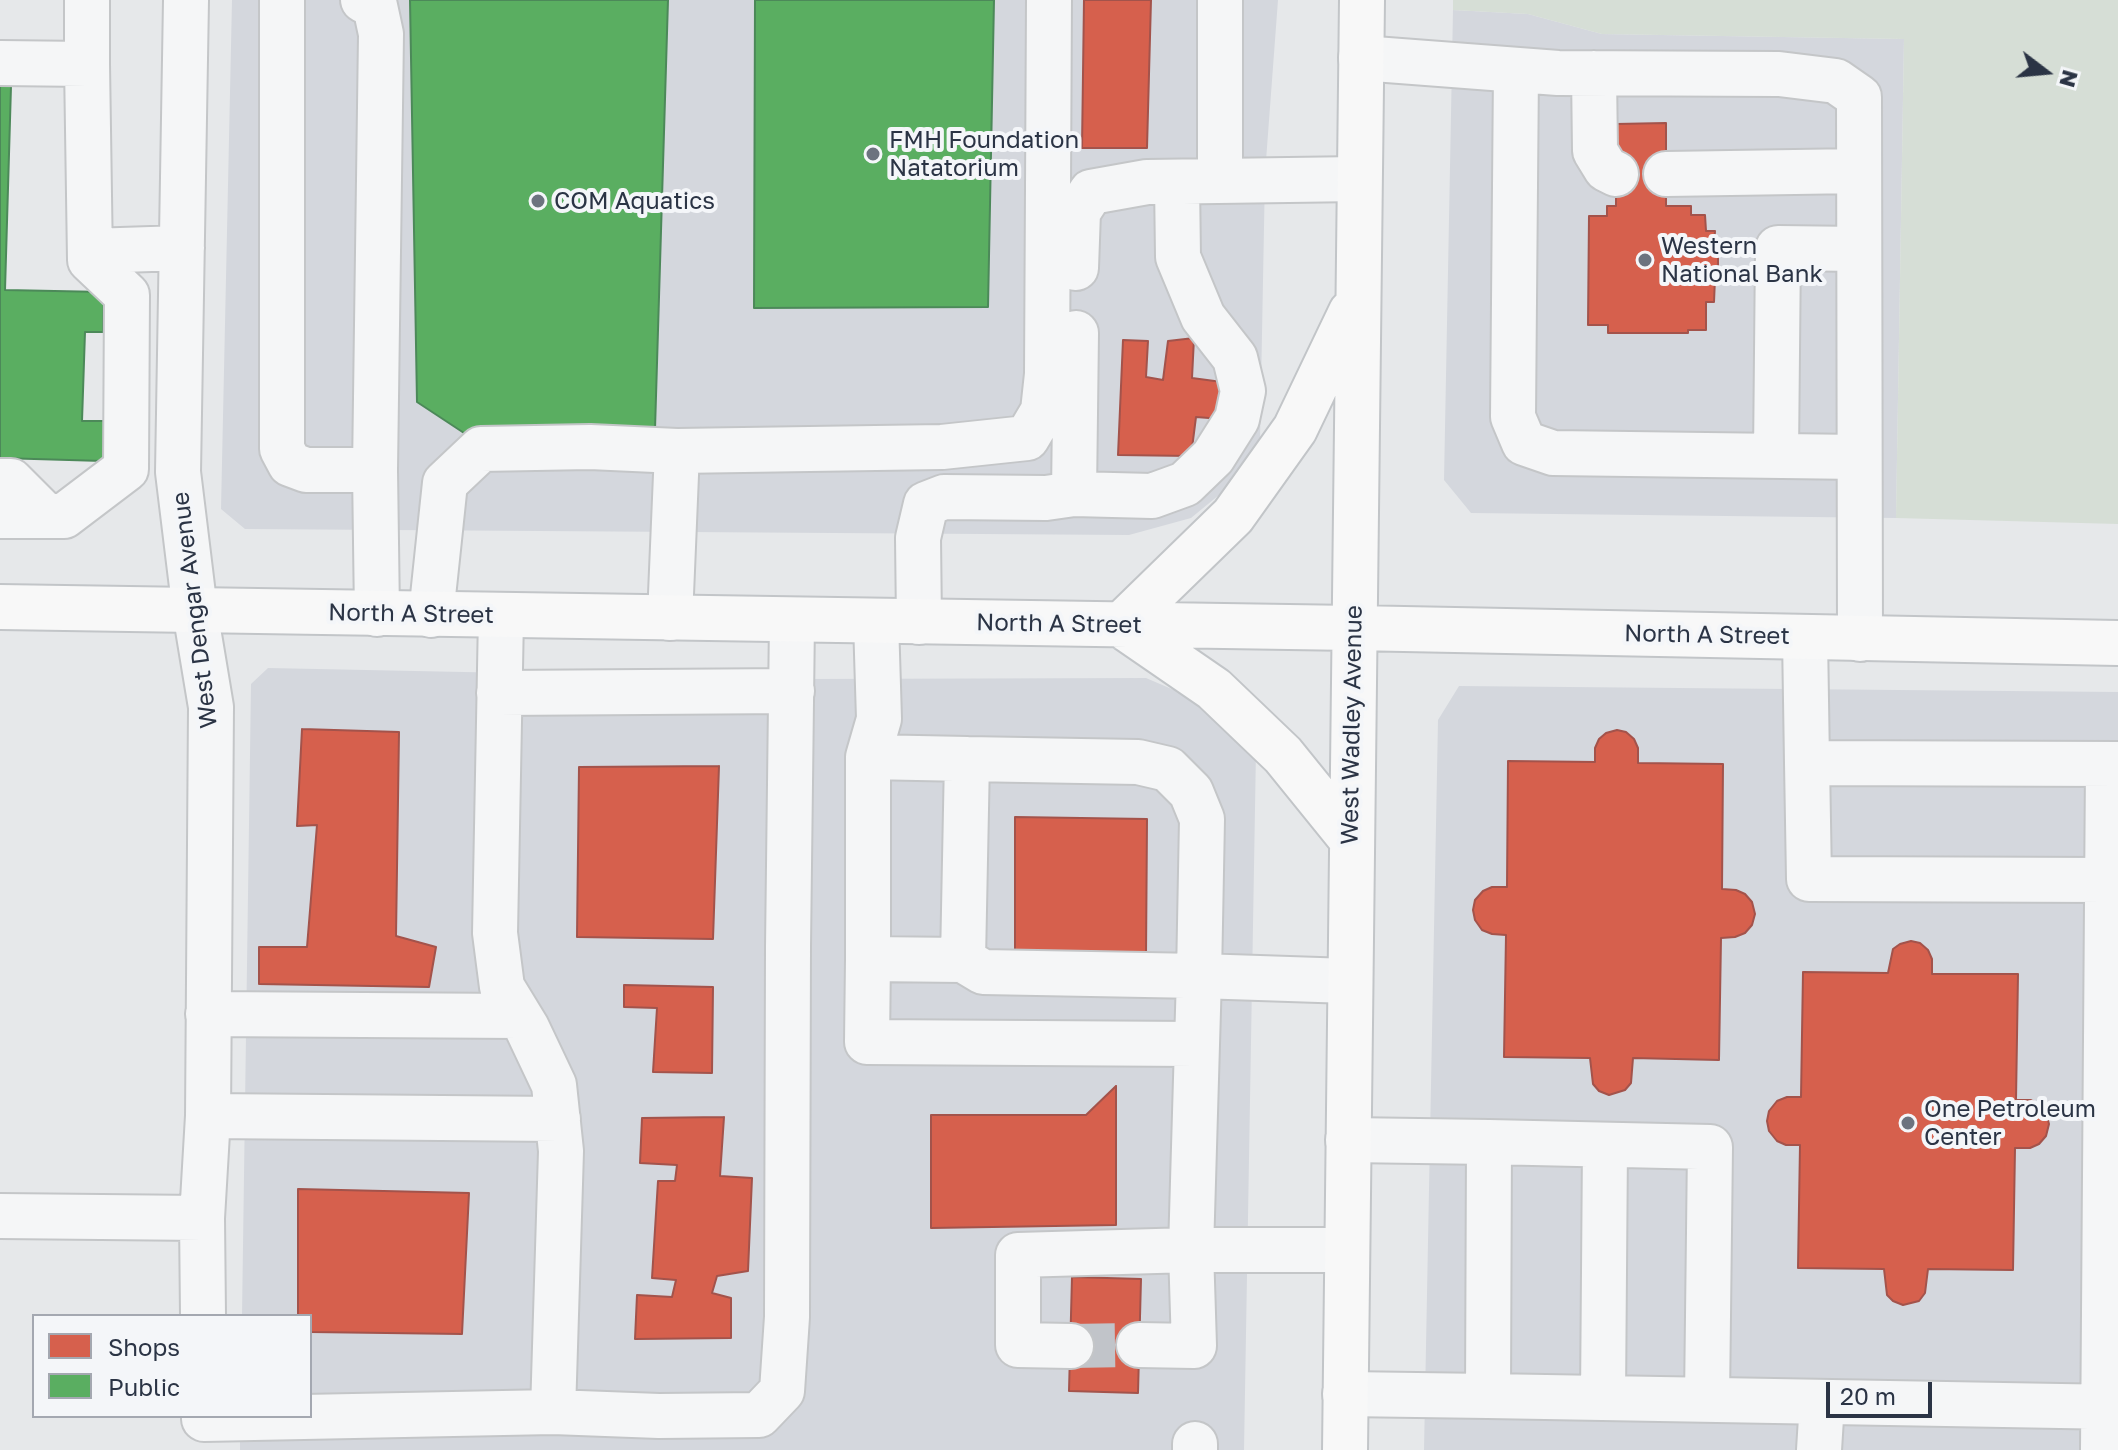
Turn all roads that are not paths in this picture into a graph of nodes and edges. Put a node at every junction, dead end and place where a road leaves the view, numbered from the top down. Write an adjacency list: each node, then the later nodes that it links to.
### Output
1 (87, 0): 10 (street)
2 (186, 0): 19 (street, West Dengar Avenue)
3 (282, 0): 26 (street)
4 (1049, 0): 23 (street)
5 (1220, 0): 17 (street)
6 (1362, 0): 8 (main road, West Wadley Avenue)
7 (372, 17): 26 (street)
8 (1361, 58): 11 (street); 16 (main road, West Wadley Avenue)
9 (0, 63): 10 (street)
10 (87, 64): 21 (street)
11 (1516, 70): 12 (street); 24 (street)
12 (1594, 73): 13 (street); 14 (street)
13 (1859, 171): 15 (street); 20 (street)
14 (1616, 174)
15 (1666, 174)
16 (1359, 179): 17 (street); 22 (main road, West Wadley Avenue)
17 (1220, 181): 18 (street)
18 (1177, 182): 28 (street); 28 (street)
19 (182, 248): 21 (street); 32 (street, West Dengar Avenue)
20 (1859, 249): 24 (street); 25 (street)
21 (90, 251): 30 (street)
22 (1358, 299): 40 (main road); 41 (main road, West Wadley Avenue)
23 (677, 451): 34 (street); 36 (street)
24 (1776, 456): 25 (street)
25 (1859, 457): 43 (street)
26 (375, 470): 33 (street)
27 (0, 481): 30 (street)
28 (1074, 494): 39 (street)
29 (0, 516): 30 (street)
30 (46, 516)
31 (0, 607): 32 (main road, North A Street)
32 (195, 611): 33 (main road, North A Street); 57 (street, West Dengar Avenue)
33 (377, 614): 34 (main road, North A Street)
34 (431, 615): 35 (main road, North A Street)
35 (501, 616): 36 (main road, North A Street); 46 (street)
36 (670, 618): 37 (main road, North A Street)
37 (792, 620): 38 (main road, North A Street); 45 (street)
38 (876, 621): 39 (main road, North A Street); 47 (street)
39 (919, 622): 40 (main road, North A Street)
40 (1121, 625): 41 (main road, North A Street); 51 (main road)
41 (1353, 628): 42 (main road, North A Street); 51 (main road, West Wadley Avenue)
42 (1805, 637): 43 (main road, North A Street); 49 (street)
43 (1860, 639): 44 (main road, North A Street)
44 (2118, 643)
45 (792, 691): 46 (street); 78 (street)
46 (499, 693): 58 (street)
47 (868, 757): 48 (street); 53 (street)
48 (967, 759): 54 (street); 55 (street)
49 (1807, 763): 50 (street); 52 (street)
50 (2113, 764): 52 (street)
51 (1351, 839): 56 (main road, West Wadley Avenue)
52 (2107, 880): 77 (street)
53 (868, 959): 54 (street); 59 (street)
54 (963, 960): 55 (street)
55 (1199, 976): 56 (street); 59 (street)
56 (1349, 981): 62 (main road, West Wadley Avenue)
57 (208, 1014): 58 (street); 60 (street, West Dengar Avenue)
58 (519, 1016): 61 (street)
59 (1195, 1044): 67 (street)
60 (208, 1116): 61 (street); 66 (street, West Dengar Avenue)
61 (558, 1119): 78 (street)
62 (1348, 1140): 63 (street); 68 (main road, West Wadley Avenue)
63 (1489, 1142): 64 (street); 73 (street)
64 (1605, 1145): 74 (street); 75 (street)
65 (0, 1216): 66 (street)
66 (202, 1218): 69 (street, West Dengar Avenue)
67 (1191, 1250): 68 (street); 70 (street); 71 (street)
68 (1347, 1250): 72 (main road, West Wadley Avenue)
69 (203, 1314)
70 (1139, 1345)
71 (1071, 1346)
72 (1345, 1394): 73 (street); 80 (main road, West Wadley Avenue)
73 (1488, 1396): 74 (street)
74 (1603, 1398): 75 (street)
75 (1707, 1400): 76 (street)
76 (1822, 1402): 77 (street); 81 (street)
77 (2111, 1407): 82 (street)
78 (553, 1412): 79 (street)
79 (204, 1428)
80 (1345, 1450)
81 (1819, 1450)
82 (2103, 1450)

